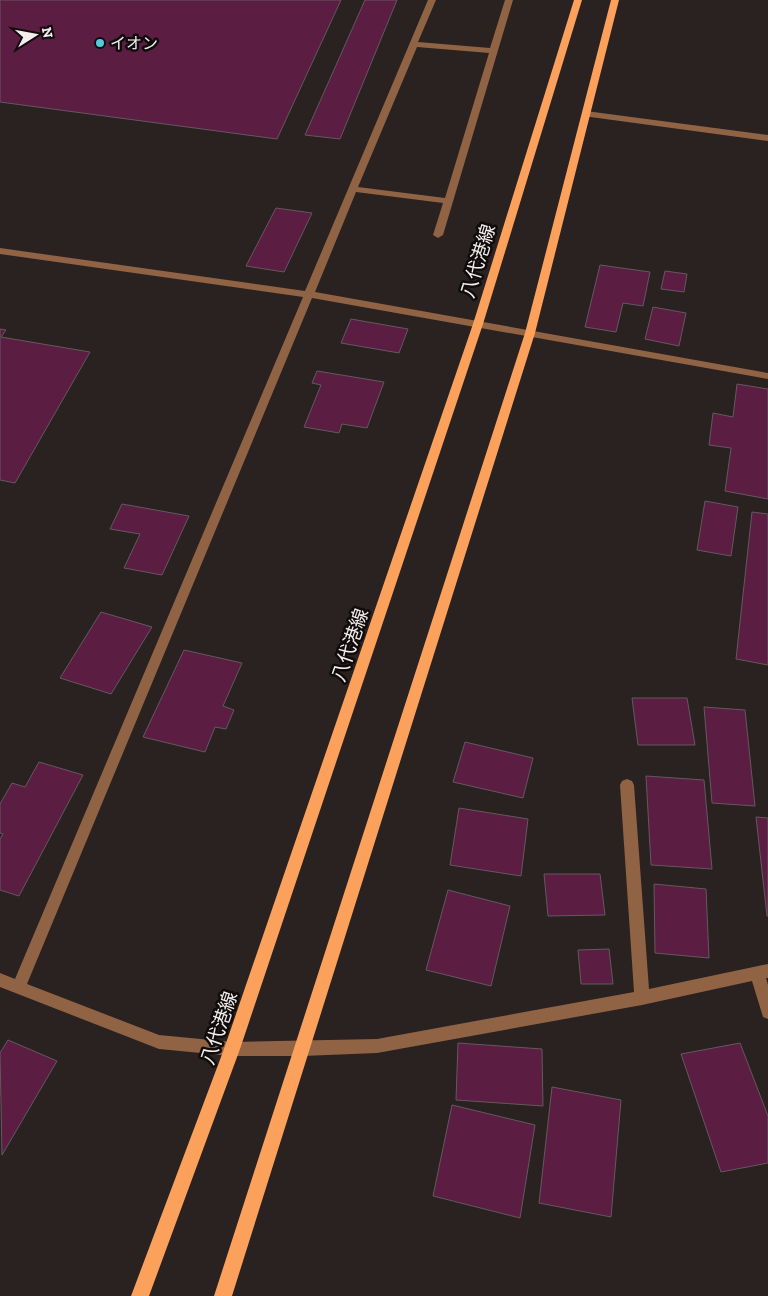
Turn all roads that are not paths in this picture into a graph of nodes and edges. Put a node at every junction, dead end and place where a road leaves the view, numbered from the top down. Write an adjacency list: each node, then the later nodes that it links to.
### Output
1 (432, 0): 5 (street)
2 (509, 0): 6 (street)
3 (578, 0): 14 (main road, 八代港線)
4 (615, 0): 7 (main road)
5 (414, 44): 6 (street); 9 (street)
6 (493, 51): 10 (street)
7 (586, 114): 8 (street); 15 (main road)
8 (768, 138)
9 (352, 189): 10 (street); 13 (street)
10 (448, 201): 11 (street)
11 (438, 235)
12 (0, 251): 13 (street)
13 (307, 294): 14 (street); 20 (street)
14 (478, 324): 15 (street); 23 (main road, 八代港線)
15 (530, 333): 16 (street); 24 (main road)
16 (768, 376)
17 (627, 786): 21 (street)
18 (762, 972): 21 (street); 22 (street)
19 (0, 980): 20 (street)
20 (18, 986): 23 (street)
21 (642, 998): 24 (street)
22 (768, 1012)
23 (232, 1049): 24 (street); 25 (main road, 八代港線)
24 (303, 1049): 26 (main road)
25 (140, 1296)
26 (222, 1296)

